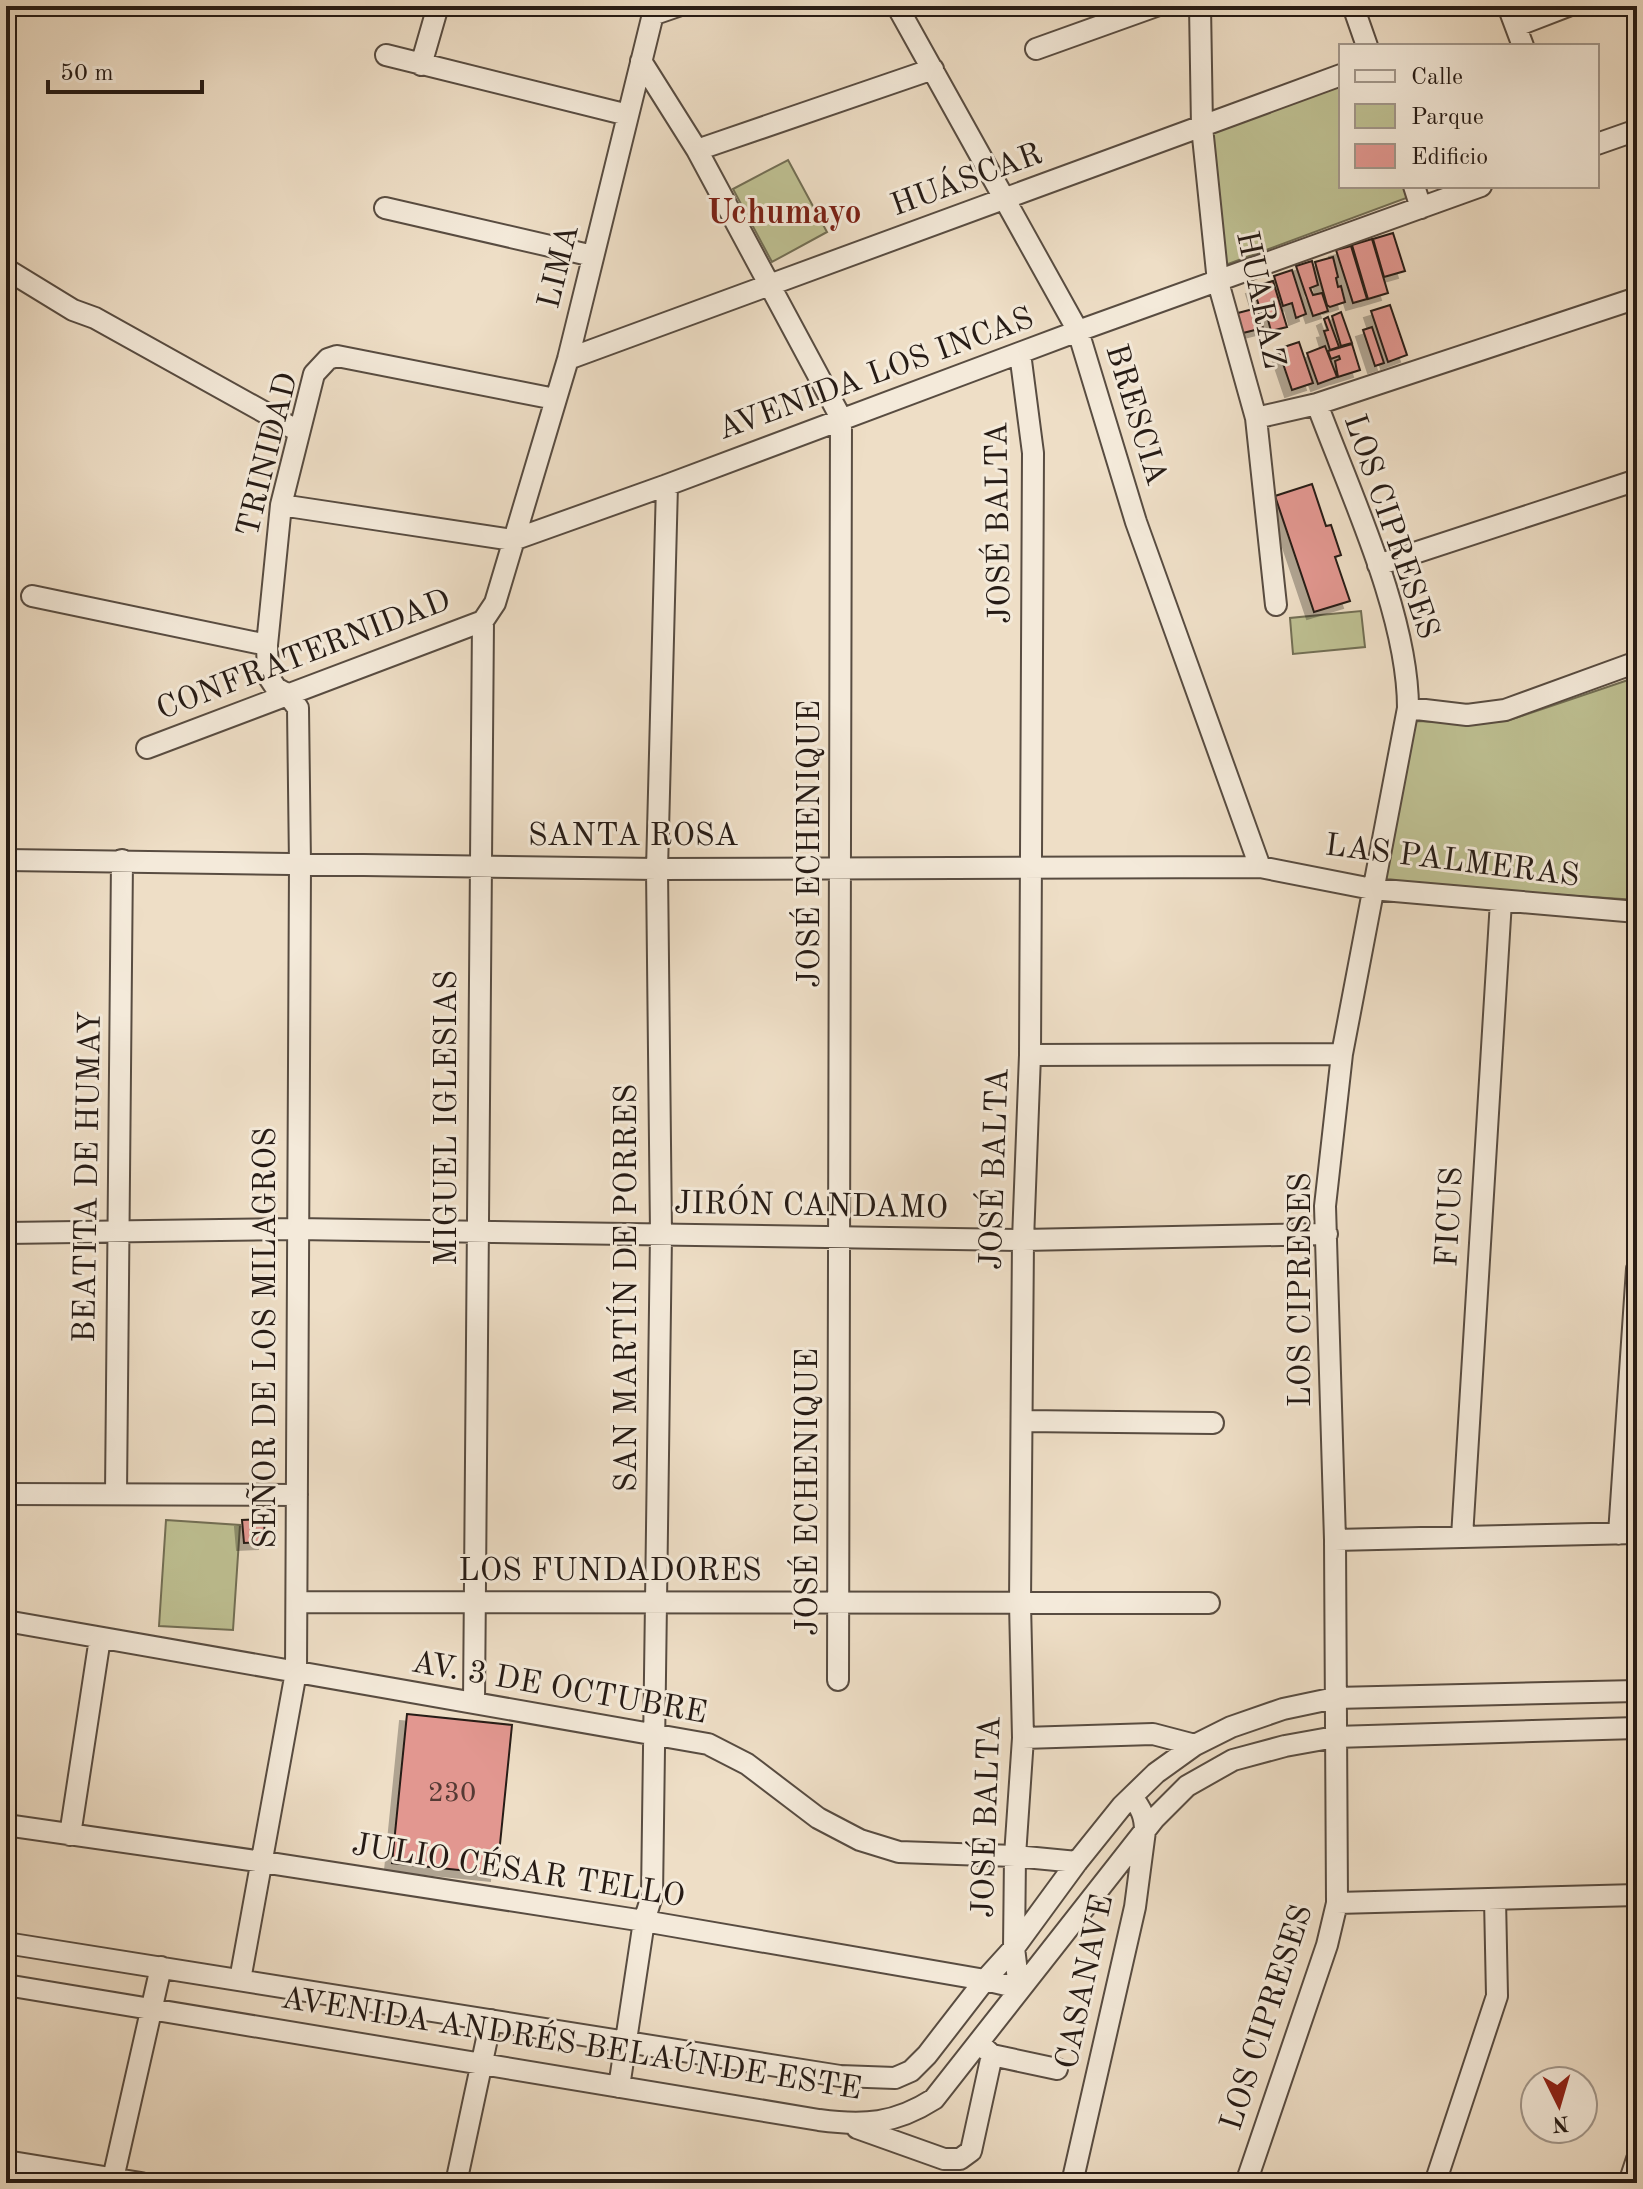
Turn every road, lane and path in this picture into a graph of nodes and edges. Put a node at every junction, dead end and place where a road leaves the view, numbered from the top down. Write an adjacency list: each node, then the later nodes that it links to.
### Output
1 (438, 6): 16 (street)
2 (678, 6): 9 (street)
3 (897, 6): 17 (street, BRESCIA)
4 (1156, 6): 13 (street)
5 (1200, 6): 20 (street, HUARAZ)
6 (1353, 6): 11 (street)
7 (1508, 6): 10 (street)
8 (1568, 6): 10 (street)
9 (654, 10): 15 (street, LIMA)
10 (1516, 26): 12 (street)
11 (1366, 44)
12 (1522, 44)
13 (1036, 49)
14 (386, 55): 16 (street)
15 (641, 61): 19 (street, LIMA); 23 (street, JOSÉ ECHENIQUE)
16 (421, 65): 19 (street)
17 (933, 69): 23 (street); 26 (street, BRESCIA)
18 (1339, 76): 20 (street, HUÁSCAR)
19 (628, 115): 29 (street, LIMA)
20 (1202, 127): 26 (street, HUÁSCAR); 31 (street, HUARAZ)
21 (1637, 130): 22 (street)
22 (1599, 143)
23 (697, 150): 32 (street, JOSÉ ECHENIQUE)
24 (1415, 188): 28 (street)
25 (1476, 188): 28 (street, AVENIDA LOS INCAS)
26 (1005, 198): 32 (street, HUÁSCAR); 34 (street, BRESCIA)
27 (385, 208): 29 (street)
28 (1421, 208): 31 (street, AVENIDA LOS INCAS)
29 (593, 256): 36 (street, LIMA)
30 (6, 269): 41 (street)
31 (1218, 282): 34 (street, AVENIDA LOS INCAS); 40 (street, HUARAZ)
32 (771, 284): 36 (street, HUÁSCAR); 39 (street, JOSÉ ECHENIQUE)
33 (1637, 298): 38 (street)
34 (1078, 331): 35 (street, AVENIDA LOS INCAS); 60 (street, BRESCIA)
35 (1020, 353): 39 (street, AVENIDA LOS INCAS); 62 (street, JOSÉ BALTA)
36 (568, 359): 37 (street, LIMA)
37 (555, 399): 41 (street, TRINIDAD); 45 (street, LIMA)
38 (1317, 404): 40 (street); 46 (street, LOS CIPRESES)
39 (841, 418): 43 (street, AVENIDA LOS INCAS); 59 (street, JOSÉ ECHENIQUE)
40 (1256, 418): 48 (street, HUARAZ)
41 (298, 431): 44 (street, TRINIDAD)
42 (1637, 480): 46 (street)
43 (667, 485): 45 (street, AVENIDA LOS INCAS); 61 (street, SAN MARTÍN DE PORRES)
44 (281, 505): 45 (street, AVENIDA LOS INCAS); 50 (street, TRINIDAD)
45 (513, 540): 49 (street, MIGUEL IGLESIAS)
46 (1378, 565): 53 (street, LOS CIPRESES)
47 (32, 596): 50 (street)
48 (1276, 605)
49 (483, 621): 52 (street, CONFRATERNIDAD); 58 (street, MIGUEL IGLESIAS)
50 (267, 645): 52 (street, TRINIDAD)
51 (1637, 662): 53 (street)
52 (287, 694): 54 (street, CONFRATERNIDAD); 57 (street, SEÑOR DE LOS MILAGROS)
53 (1408, 708): 63 (street, LOS CIPRESES)
54 (147, 748)
55 (6, 860): 56 (street, SANTA ROSA)
56 (122, 860): 57 (street, SANTA ROSA); 69 (street, BEATITA DE HUMAY)
57 (300, 864): 58 (street, SANTA ROSA); 68 (street, SEÑOR DE LOS MILAGROS)
58 (479, 866): 61 (street, SANTA ROSA); 71 (street, MIGUEL IGLESIAS)
59 (841, 866): 61 (street, SANTA ROSA); 62 (street, SANTA ROSA); 74 (street, JOSÉ ECHENIQUE)
60 (1260, 867): 62 (street, SANTA ROSA); 63 (street, LAS PALMERAS)
61 (657, 869): 72 (street, SAN MARTÍN DE PORRES)
62 (1032, 869): 67 (street, JOSÉ BALTA)
63 (1372, 889): 64 (street, LAS PALMERAS); 66 (street, LOS CIPRESES)
64 (1501, 901): 65 (street, LAS PALMERAS); 83 (street, FICUS)
65 (1637, 912)
66 (1342, 1054): 67 (street); 73 (street, LOS CIPRESES)
67 (1030, 1055): 75 (street, JOSÉ BALTA)
68 (296, 1229): 69 (street, JIRÓN CANDAMO); 71 (street, JIRÓN CANDAMO); 81 (street, SEÑOR DE LOS MILAGROS)
69 (119, 1231): 70 (street, JIRÓN CANDAMO); 80 (street, BEATITA DE HUMAY)
70 (6, 1233)
71 (478, 1233): 72 (street, JIRÓN CANDAMO); 85 (street, MIGUEL IGLESIAS)
72 (661, 1234): 74 (street, JIRÓN CANDAMO); 89 (street, SAN MARTÍN DE PORRES)
73 (1327, 1234): 75 (street, JIRÓN CANDAMO); 84 (street, LOS CIPRESES)
74 (841, 1237): 75 (street, JIRÓN CANDAMO); 90 (street, JOSÉ ECHENIQUE)
75 (1023, 1240): 77 (street, JOSÉ BALTA)
76 (1637, 1269): 82 (street)
77 (1022, 1421): 78 (street); 87 (street, JOSÉ BALTA)
78 (1213, 1423)
79 (6, 1494): 80 (street)
80 (116, 1494): 81 (street)
81 (297, 1495): 86 (street, SEÑOR DE LOS MILAGROS)
82 (1628, 1533): 83 (street)
83 (1462, 1537): 84 (street)
84 (1335, 1540): 96 (street, LOS CIPRESES)
85 (475, 1600): 86 (street, LOS FUNDADORES); 89 (street, LOS FUNDADORES); 97 (street, MIGUEL IGLESIAS)
86 (298, 1602): 93 (street, SEÑOR DE LOS MILAGROS)
87 (1020, 1603): 88 (street, LOS FUNDADORES); 90 (street, LOS FUNDADORES); 101 (street, JOSÉ BALTA)
88 (1209, 1603)
89 (656, 1604): 90 (street, LOS FUNDADORES); 99 (street, SAN MARTÍN DE PORRES)
90 (839, 1604): 94 (street, JOSÉ ECHENIQUE)
91 (6, 1621): 92 (street, AV. 3 DE OCTUBRE)
92 (100, 1638): 93 (street, AV. 3 DE OCTUBRE); 106 (street)
93 (296, 1672): 97 (street, AV. 3 DE OCTUBRE); 108 (street, SEÑOR DE LOS MILAGROS)
94 (838, 1680)
95 (1637, 1691): 96 (street, AVENIDA ANDRÉS BELAÚNDE ESTE)
96 (1335, 1698): 100 (street, LOS CIPRESES); 102 (street, AVENIDA ANDRÉS BELAÚNDE ESTE)
97 (474, 1702): 99 (street, AV. 3 DE OCTUBRE)
98 (1637, 1728): 100 (street, AVENIDA ANDRÉS BELAÚNDE ESTE)
99 (654, 1733): 107 (street, AV. 3 DE OCTUBRE); 113 (street, SAN MARTÍN DE PORRES)
100 (1335, 1737): 105 (street, AVENIDA ANDRÉS BELAÚNDE ESTE); 112 (street, LOS CIPRESES)
101 (1023, 1738): 102 (street); 107 (street, JOSÉ BALTA)
102 (1195, 1745): 103 (street, AVENIDA ANDRÉS BELAÚNDE ESTE)
103 (1132, 1797): 105 (street, CASANAVE); 109 (street, AVENIDA ANDRÉS BELAÚNDE ESTE)
104 (6, 1825): 106 (street, JULIO CÉSAR TELLO)
105 (1145, 1831): 120 (street, AVENIDA ANDRÉS BELAÚNDE ESTE); 134 (street, CASANAVE)
106 (70, 1835): 108 (street, JULIO CÉSAR TELLO)
107 (1015, 1856): 109 (street, AV. 3 DE OCTUBRE); 115 (street, JOSÉ BALTA)
108 (263, 1862): 113 (street, JULIO CÉSAR TELLO); 117 (street, SEÑOR DE LOS MILAGROS)
109 (1077, 1862): 115 (street, AVENIDA ANDRÉS BELAÚNDE ESTE)
110 (1637, 1895): 111 (street)
111 (1495, 1899): 112 (street); 136 (street)
112 (1337, 1903): 135 (street, LOS CIPRESES)
113 (644, 1921): 118 (street, JULIO CÉSAR TELLO); 123 (street, SAN MARTÍN DE PORRES)
114 (6, 1943): 116 (street, AVENIDA ANDRÉS BELAÚNDE ESTE)
115 (1014, 1948): 118 (street, AVENIDA ANDRÉS BELAÚNDE ESTE); 120 (street, JOSÉ BALTA)
116 (161, 1967): 117 (street, AVENIDA ANDRÉS BELAÚNDE ESTE); 121 (street)
117 (240, 1980): 122 (street, AVENIDA ANDRÉS BELAÚNDE ESTE)
118 (985, 1980): 120 (street, JULIO CÉSAR TELLO); 123 (street, AVENIDA ANDRÉS BELAÚNDE ESTE)
119 (6, 1985): 121 (street, AVENIDA ANDRÉS BELAÚNDE ESTE)
120 (1019, 1988): 124 (street, AVENIDA ANDRÉS BELAÚNDE ESTE)
121 (152, 2009): 125 (street, AVENIDA ANDRÉS BELAÚNDE ESTE); 131 (street)
122 (491, 2020): 123 (street, AVENIDA ANDRÉS BELAÚNDE ESTE); 125 (street)
123 (625, 2042): 127 (street, SAN MARTÍN DE PORRES)
124 (986, 2050): 126 (street); 128 (street, AVENIDA ANDRÉS BELAÚNDE ESTE); 128 (street)
125 (483, 2064): 127 (street, AVENIDA ANDRÉS BELAÚNDE ESTE); 133 (street)
126 (1057, 2069)
127 (619, 2087): 128 (street, AVENIDA ANDRÉS BELAÚNDE ESTE)
128 (846, 2123)
129 (1637, 2159): 137 (street)
130 (6, 2161): 131 (street)
131 (113, 2181): 132 (street)
132 (141, 2183)
133 (456, 2183)
134 (1072, 2183)
135 (1246, 2183)
136 (1435, 2183)
137 (1629, 2183)

